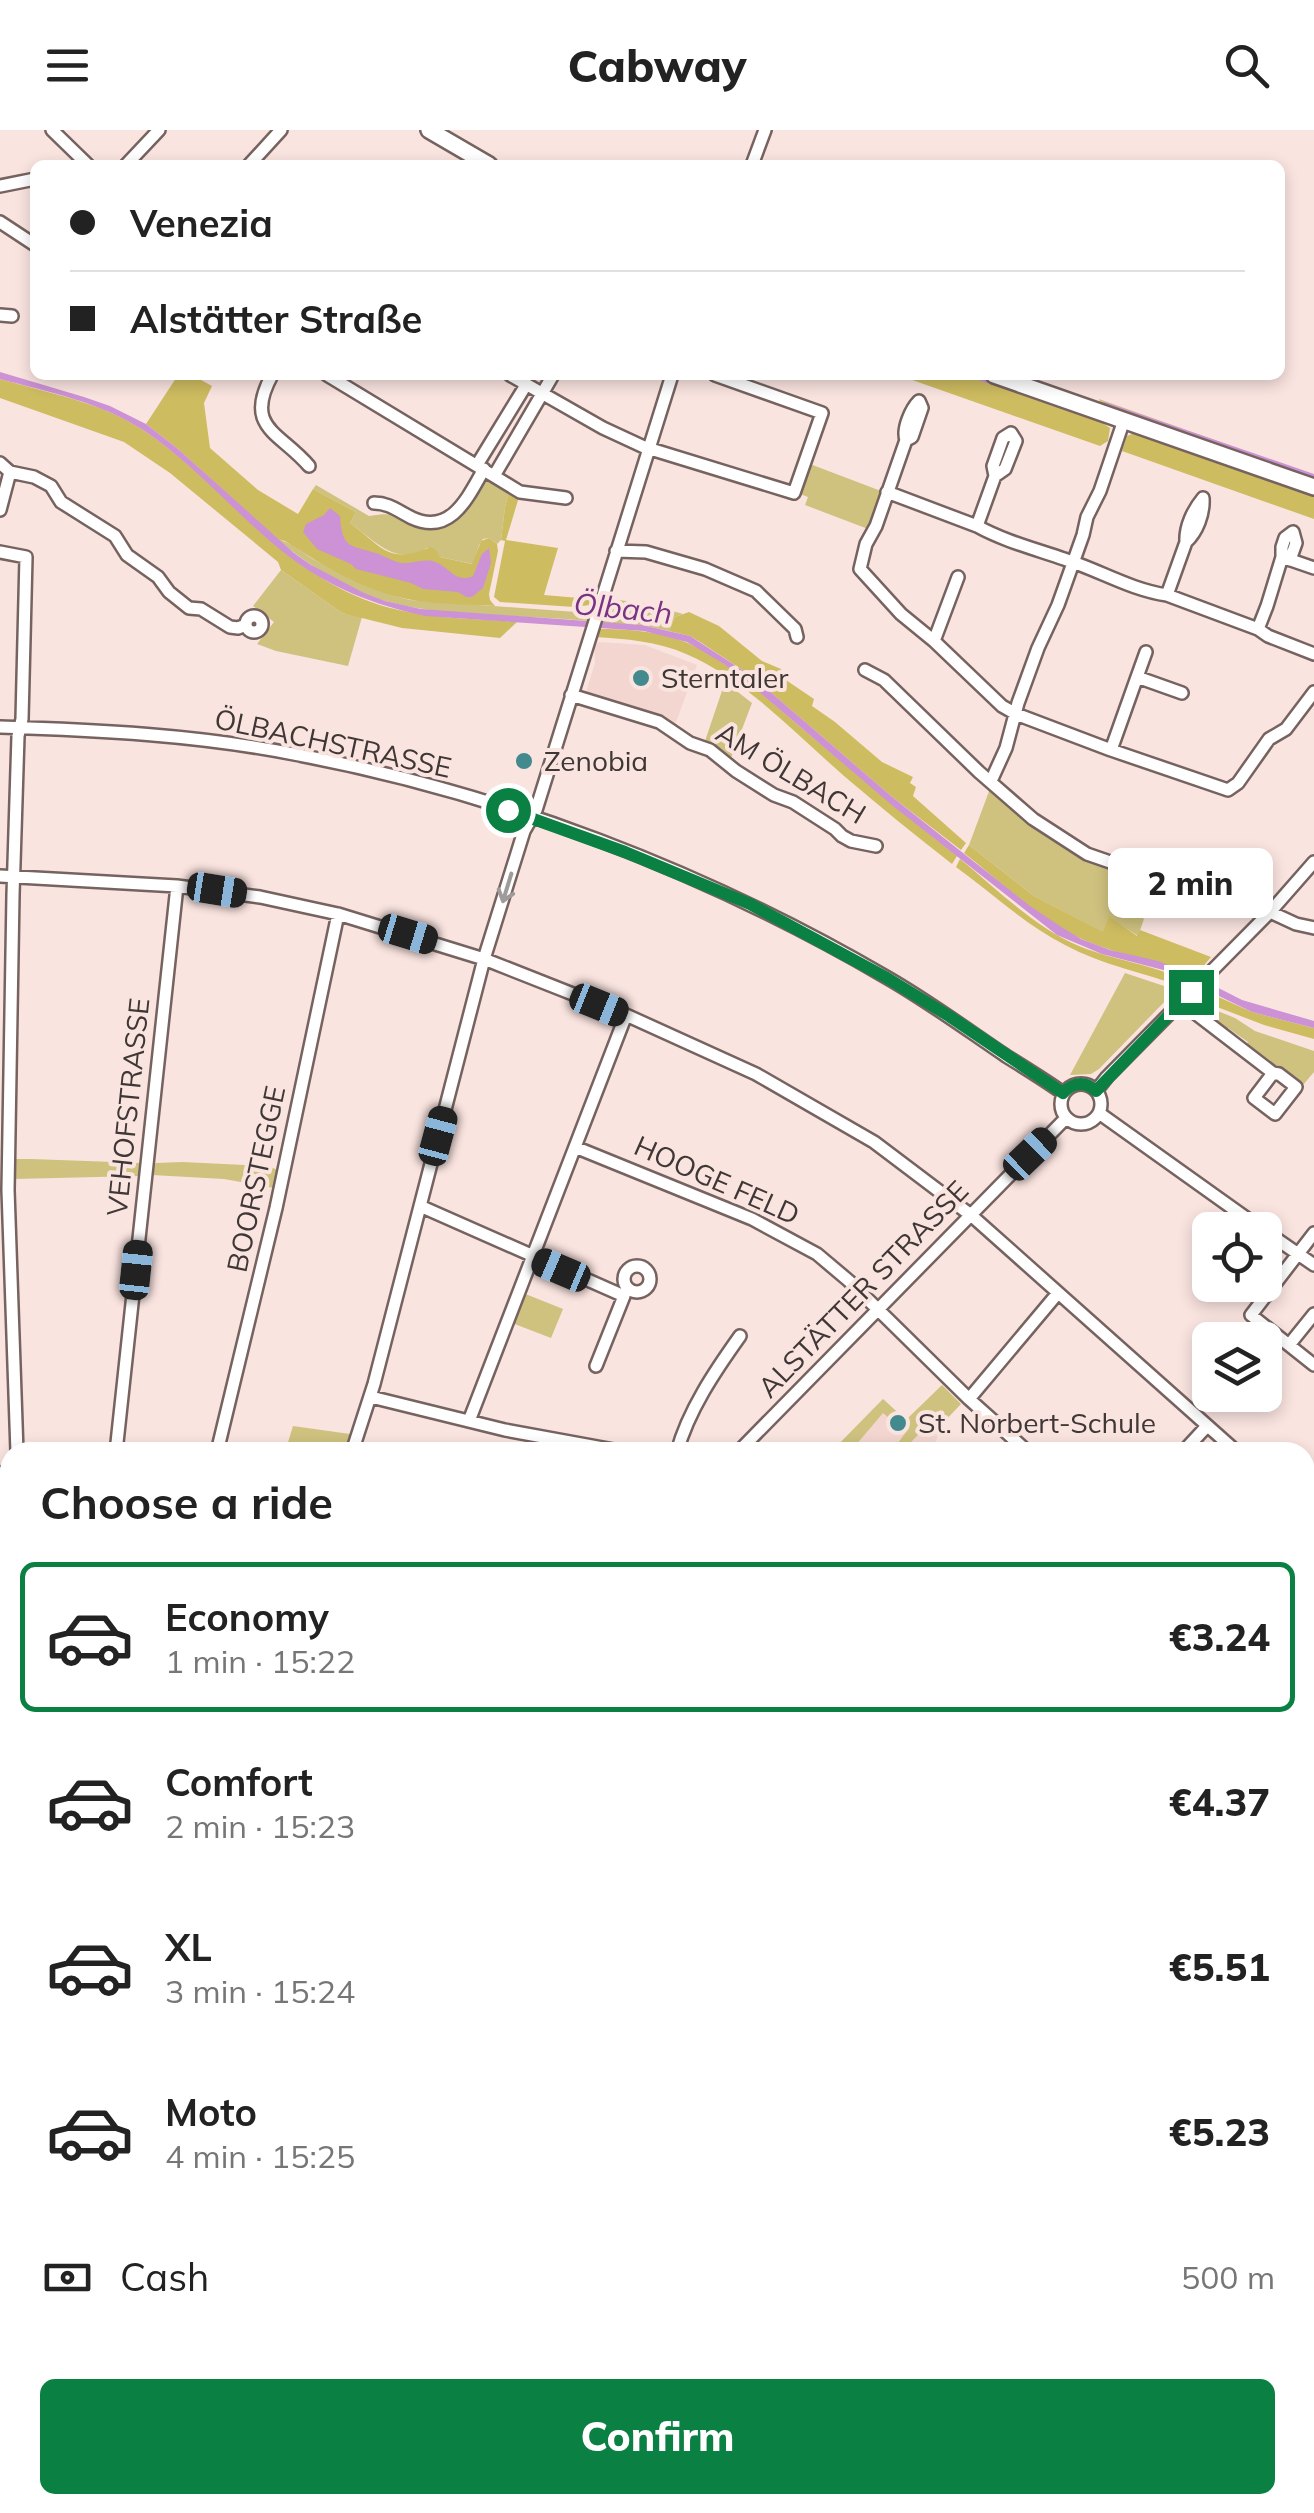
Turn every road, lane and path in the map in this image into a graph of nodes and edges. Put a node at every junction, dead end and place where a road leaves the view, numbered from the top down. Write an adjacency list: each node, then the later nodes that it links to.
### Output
1 (52, 130): 6 (street)
2 (159, 130): 7 (street)
3 (281, 130): 8 (street)
4 (428, 130): 9 (main road)
5 (765, 130): 10 (street)
6 (83, 160)
7 (131, 160)
8 (254, 160)
9 (480, 160)
10 (754, 160)
11 (30, 180): 12 (street)
12 (0, 186)
13 (0, 222): 14 (street)
14 (30, 241)
15 (270, 380): 28 (street)
16 (335, 380): 30 (street)
17 (518, 380): 22 (street)
18 (550, 380): 23 (street)
19 (670, 380): 27 (street)
20 (729, 380): 27 (street)
21 (1008, 380): 24 (main road)
22 (526, 385): 23 (street); 30 (street)
23 (542, 394): 27 (street); 30 (street)
24 (1124, 420): 31 (main road); 40 (street)
25 (1011, 433): 36 (street)
26 (906, 440): 32 (street)
27 (648, 449): 39 (street)
28 (309, 466)
29 (5, 467): 35 (street); 44 (street)
30 (485, 470): 33 (street); 34 (street)
31 (1314, 487)
32 (887, 492): 36 (street); 47 (street)
33 (566, 498)
34 (374, 502)
35 (0, 510)
36 (977, 526): 40 (street)
37 (1186, 542): 43 (street)
38 (0, 552): 57 (street)
39 (616, 552): 46 (street); 54 (street)
40 (1072, 562): 43 (street); 55 (street)
41 (1314, 568): 45 (street)
42 (958, 576): 47 (street)
43 (1167, 595): 45 (street)
44 (246, 626)
45 (1258, 629): 49 (street)
46 (797, 636)
47 (934, 641): 55 (street)
48 (1146, 652): 51 (street)
49 (1314, 654)
50 (865, 670): 59 (street)
51 (1137, 677): 52 (street); 58 (street)
52 (1182, 692)
53 (1314, 692): 58 (street)
54 (572, 695): 60 (street); 61 (street, AM ÖLBACH)
55 (1016, 714): 58 (street); 59 (street)
56 (0, 727): 57 (street, ÖLBACHSTRASSE)
57 (19, 734): 60 (street, ÖLBACHSTRASSE); 63 (street)
58 (1110, 750)
59 (991, 782): 64 (street)
60 (532, 817): 69 (street, one-way to 69); 74 (street, ÖLBACHSTRASSE)
61 (876, 846)
62 (1314, 862): 66 (street)
63 (7, 876): 65 (street); 97 (street)
64 (1148, 880)
65 (177, 886): 67 (street); 98 (street, VEHOFSTRASSE)
66 (1270, 912): 68 (street); 70 (street)
67 (338, 914): 69 (street); 99 (street, BOORSTEGGE)
68 (1314, 928)
69 (484, 959): 71 (street); 78 (street)
70 (1182, 1003): 72 (street); 73 (street)
71 (626, 1016): 77 (street); 80 (street)
72 (1272, 1073)
73 (1096, 1091): 74 (street); 75 (street)
74 (1063, 1093): 76 (street)
75 (1099, 1113): 76 (street); 79 (street)
76 (1066, 1118): 80 (street, ALSTÄTTER STRASSE)
77 (574, 1147): 84 (street); 87 (street, HOOGE FELD)
78 (420, 1206): 84 (street); 93 (street)
79 (1237, 1212)
80 (972, 1216): 86 (street); 87 (street, ALSTÄTTER STRASSE)
81 (1314, 1233): 83 (street)
82 (1282, 1243): 83 (street)
83 (1298, 1254): 85 (street); 90 (street)
84 (532, 1257): 92 (street); 95 (street)
85 (1314, 1264)
86 (1058, 1294): 94 (street); 96 (street)
87 (878, 1310): 94 (street, HOOGE FELD); 103 (street, ALSTÄTTER STRASSE)
88 (1314, 1314): 90 (street)
89 (740, 1336): 102 (street)
90 (1289, 1345): 91 (street)
91 (1314, 1365)
92 (596, 1366)
93 (371, 1396): 95 (street); 100 (street)
94 (968, 1400): 104 (street, HOOGE FELD)
95 (469, 1421): 101 (street)
96 (1207, 1426): 105 (street); 106 (street)
97 (17, 1442)
98 (117, 1442)
99 (219, 1442)
100 (355, 1442)
101 (570, 1442)
102 (679, 1442)
103 (748, 1442)
104 (1016, 1442)
105 (1192, 1442)
106 (1225, 1442)

